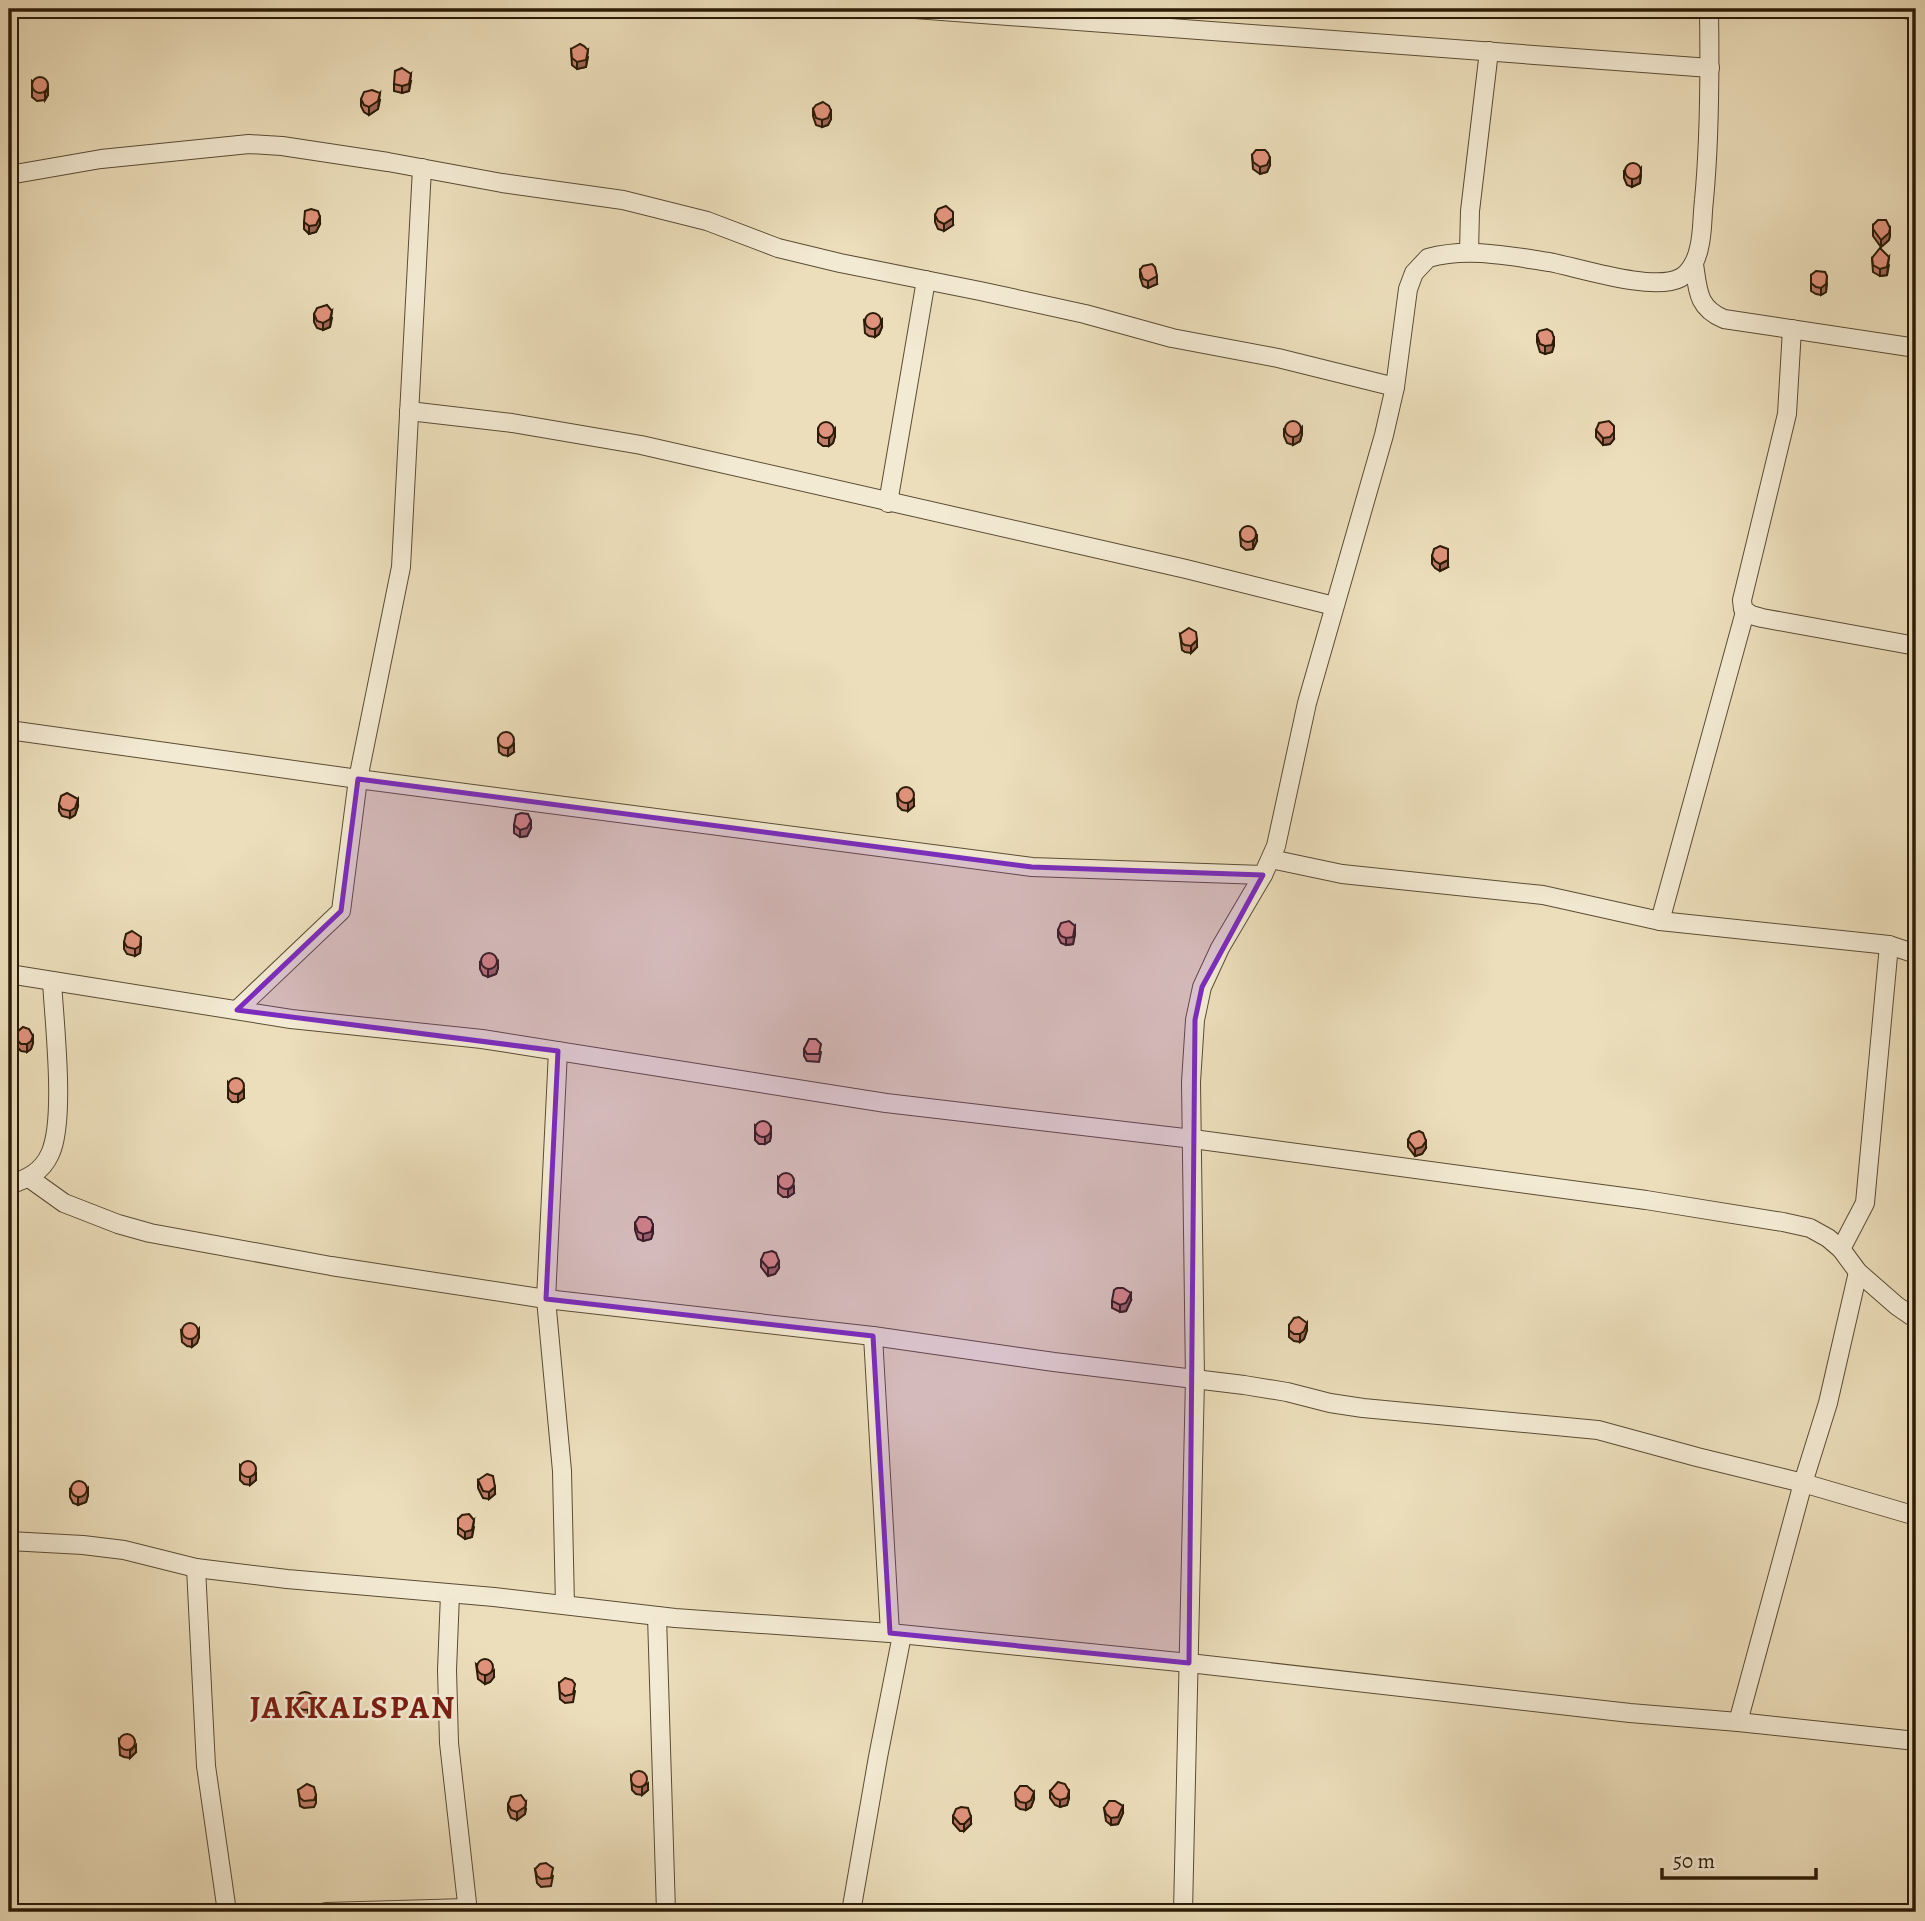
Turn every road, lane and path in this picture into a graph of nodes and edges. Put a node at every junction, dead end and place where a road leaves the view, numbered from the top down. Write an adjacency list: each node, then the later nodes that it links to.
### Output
1 (915, 9): 5 (street)
2 (1709, 9): 6 (street)
3 (1904, 9): 4 (street)
4 (1916, 11)
5 (1489, 51): 6 (street); 9 (street)
6 (1710, 68): 10 (street)
7 (422, 168): 8 (street); 11 (street); 15 (street)
8 (9, 174)
9 (1469, 252): 10 (street); 14 (street)
10 (1694, 264): 12 (street)
11 (926, 280): 14 (street); 16 (street)
12 (1792, 329): 13 (street); 18 (street)
13 (1916, 348)
14 (1395, 387): 17 (street)
15 (409, 411): 16 (street); 21 (street)
16 (888, 503): 17 (street)
17 (1334, 607): 22 (street)
18 (1745, 612): 19 (street); 23 (street)
19 (1916, 646)
20 (9, 730): 21 (street)
21 (358, 779): 22 (street); 28 (street)
22 (1267, 867): 23 (street); 30 (street)
23 (1660, 921): 24 (street)
24 (1889, 945): 25 (street); 33 (street)
25 (1916, 954)
26 (9, 974): 27 (street)
27 (52, 981): 28 (street); 31 (street)
28 (237, 1010): 29 (street)
29 (558, 1051): 30 (street); 35 (street)
30 (1193, 1139): 33 (street); 38 (street)
31 (29, 1178): 32 (street); 35 (street)
32 (9, 1185)
33 (1841, 1249): 34 (street)
34 (1858, 1272): 36 (street); 39 (street)
35 (546, 1299): 37 (street); 44 (street)
36 (1916, 1319)
37 (873, 1336): 38 (street); 46 (street)
38 (1195, 1379): 39 (street); 47 (street)
39 (1803, 1483): 40 (street); 48 (street)
40 (1916, 1516)
41 (9, 1541): 42 (street)
42 (196, 1568): 43 (street); 51 (street)
43 (450, 1594): 44 (street); 50 (street)
44 (565, 1605): 45 (street)
45 (657, 1616): 46 (street); 53 (street)
46 (896, 1634): 47 (street); 54 (street)
47 (1189, 1663): 48 (street); 55 (street)
48 (1738, 1722): 49 (street)
49 (1916, 1741)
50 (468, 1910): 52 (street)
51 (227, 1912)
52 (326, 1912)
53 (666, 1912)
54 (851, 1912)
55 (1184, 1912)

